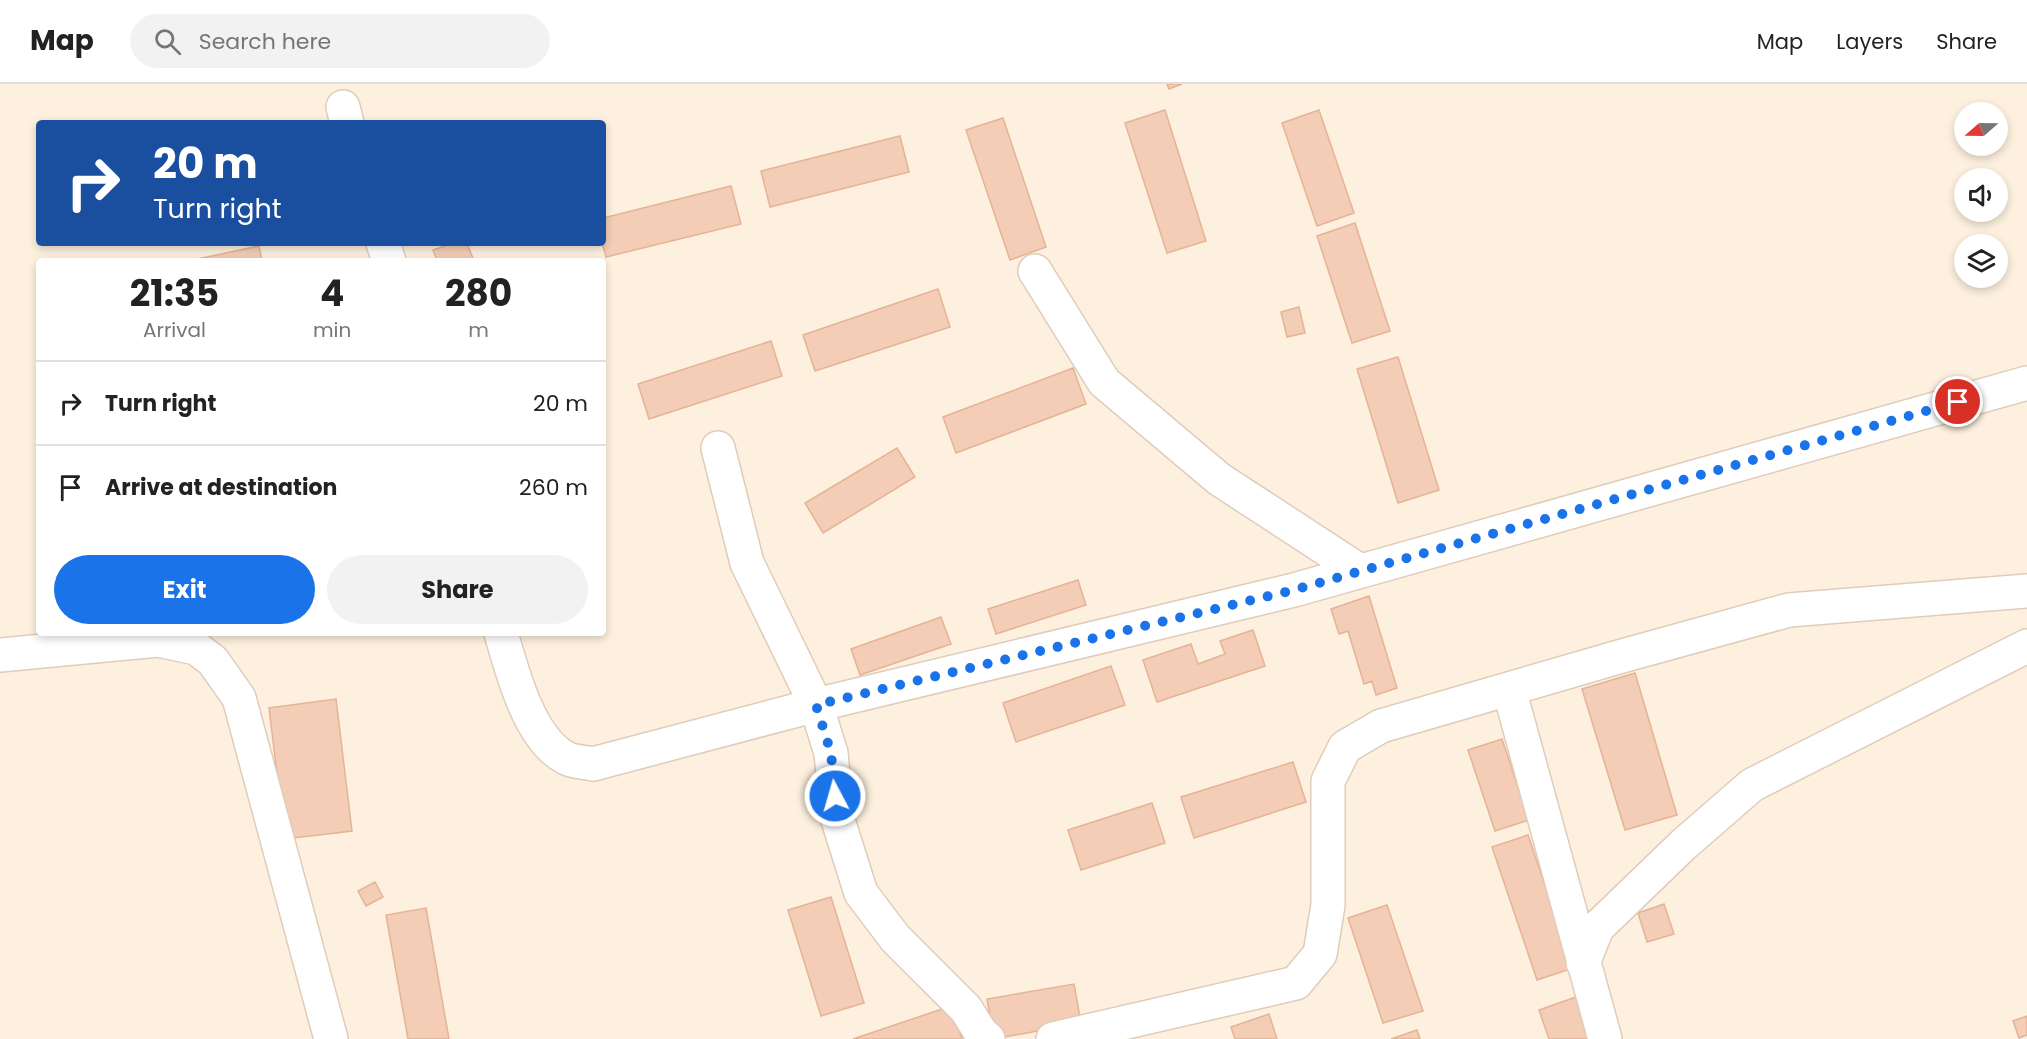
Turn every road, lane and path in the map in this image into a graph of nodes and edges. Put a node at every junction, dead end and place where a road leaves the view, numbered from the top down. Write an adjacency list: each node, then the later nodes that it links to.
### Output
1 (1035, 272): 4 (street)
2 (2027, 383): 4 (street)
3 (718, 448): 10 (street)
4 (1360, 571): 10 (street)
5 (2027, 591): 9 (street)
6 (502, 636): 10 (street)
7 (2027, 646): 11 (street)
8 (0, 655): 12 (street)
9 (1509, 689): 11 (street); 14 (street)
10 (816, 705): 13 (street)
11 (1583, 963): 15 (street)
12 (331, 1039)
13 (988, 1039)
14 (1053, 1039)
15 (1605, 1039)

